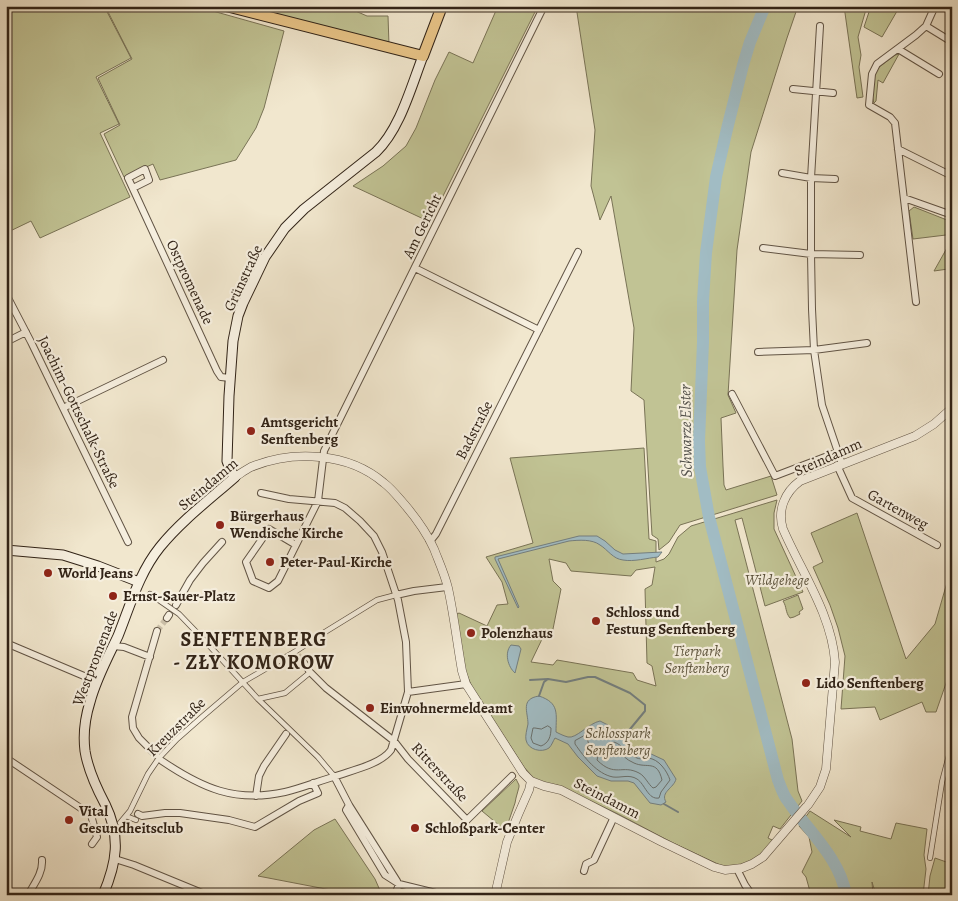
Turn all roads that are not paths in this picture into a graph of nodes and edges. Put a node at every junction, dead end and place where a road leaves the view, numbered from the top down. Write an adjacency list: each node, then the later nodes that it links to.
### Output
1 (226, 6): 9 (main road)
2 (442, 6): 9 (main road)
3 (544, 6): 26 (street, Am Gericht)
4 (935, 6): 6 (street)
5 (820, 26): 12 (street, Gartenweg)
6 (926, 26): 7 (street); 8 (street)
7 (952, 42)
8 (898, 49): 10 (street); 14 (street)
9 (423, 56): 36 (main road, Grünstraße)
10 (939, 74)
11 (793, 89): 12 (street)
12 (816, 92): 13 (street); 17 (street, Gartenweg)
13 (833, 93)
14 (898, 149): 16 (street); 20 (street)
15 (782, 173): 17 (street)
16 (952, 176)
17 (811, 178): 18 (street); 24 (street, Gartenweg)
18 (835, 180)
19 (133, 188): 36 (street, Ostpromenade)
20 (904, 198): 21 (street); 28 (street)
21 (952, 215)
22 (764, 248): 24 (street)
23 (578, 252): 29 (street, Badstraße)
24 (811, 254): 25 (street); 33 (street, Gartenweg)
25 (860, 255)
26 (415, 268): 29 (street); 41 (street, Am Gericht)
27 (6, 294): 30 (street, Joachim-Gottschalk-Straße)
28 (916, 302)
29 (539, 330): 46 (street, Badstraße)
30 (26, 332): 31 (street); 38 (street, Joachim-Gottschalk-Straße)
31 (6, 342)
32 (867, 343): 33 (street)
33 (814, 350): 34 (street); 40 (street, Gartenweg)
34 (758, 352)
35 (163, 360): 38 (street)
36 (230, 378): 43 (main road, Grünstraße)
37 (732, 394): 40 (street)
38 (63, 408): 47 (street, Joachim-Gottschalk-Straße)
39 (952, 408): 42 (street, Steindamm)
40 (838, 452): 42 (street, Gartenweg)
41 (324, 457): 43 (street, Steindamm); 45 (street, Am Gericht); 46 (street, Steindamm)
42 (840, 464): 50 (street, Gartenweg); 89 (street, Steindamm)
43 (235, 477): 52 (main road, Steindamm)
44 (261, 493): 45 (street, Ritterstraße)
45 (318, 501): 49 (street, Am Gericht); 55 (street, Ritterstraße)
46 (429, 540): 53 (street, Steindamm)
47 (128, 542)
48 (222, 542): 56 (street)
49 (296, 544): 49 (street, Am Gericht)
50 (937, 545)
51 (6, 550): 52 (main road)
52 (139, 582): 59 (main road, Westpromenade)
53 (447, 587): 55 (street); 67 (street, Steindamm)
54 (150, 594): 56 (street)
55 (396, 595): 66 (street, Kreuzstraße); 68 (street, Ritterstraße)
56 (171, 612): 66 (street)
57 (158, 631): 60 (street, Ritterstraße)
58 (6, 643): 65 (street)
59 (113, 646): 60 (street); 87 (main road, Westpromenade)
60 (150, 657): 74 (street, Ritterstraße)
61 (6, 658): 63 (street)
62 (304, 663): 64 (street)
63 (6, 667)
64 (309, 673): 69 (street); 71 (street)
65 (84, 676)
66 (243, 682): 69 (street); 74 (street, Kreuzstraße)
67 (466, 684): 68 (street); 77 (street, Steindamm)
68 (408, 692): 71 (street, Ritterstraße)
69 (258, 699): 70 (street)
70 (288, 732): 75 (street); 79 (street)
71 (394, 741): 75 (street, Ritterstraße); 76 (street, Ritterstraße)
72 (952, 744): 86 (street)
73 (6, 758): 85 (street)
74 (159, 758): 79 (street, Ritterstraße); 80 (street, Kreuzstraße)
75 (334, 776): 78 (street, Ritterstraße); 91 (street)
76 (512, 776)
77 (531, 781): 83 (street, Steindamm); 97 (street)
78 (313, 783): 79 (street, Ritterstraße); 82 (street)
79 (256, 796)
80 (130, 811): 81 (street, Kreuzstraße); 82 (street)
81 (126, 816): 82 (street); 84 (street, Kreuzstraße)
82 (137, 817)
83 (614, 817): 89 (street, Steindamm); 90 (street)
84 (120, 823)
85 (92, 844)
86 (930, 858)
87 (115, 859): 93 (main road, Westpromenade); 94 (street)
88 (42, 860): 92 (street)
89 (737, 869): 98 (street)
90 (584, 871)
91 (398, 884): 95 (street); 96 (street)
92 (28, 895)
93 (103, 895)
94 (206, 895)
95 (395, 895)
96 (444, 895)
97 (494, 895)
98 (752, 895)

